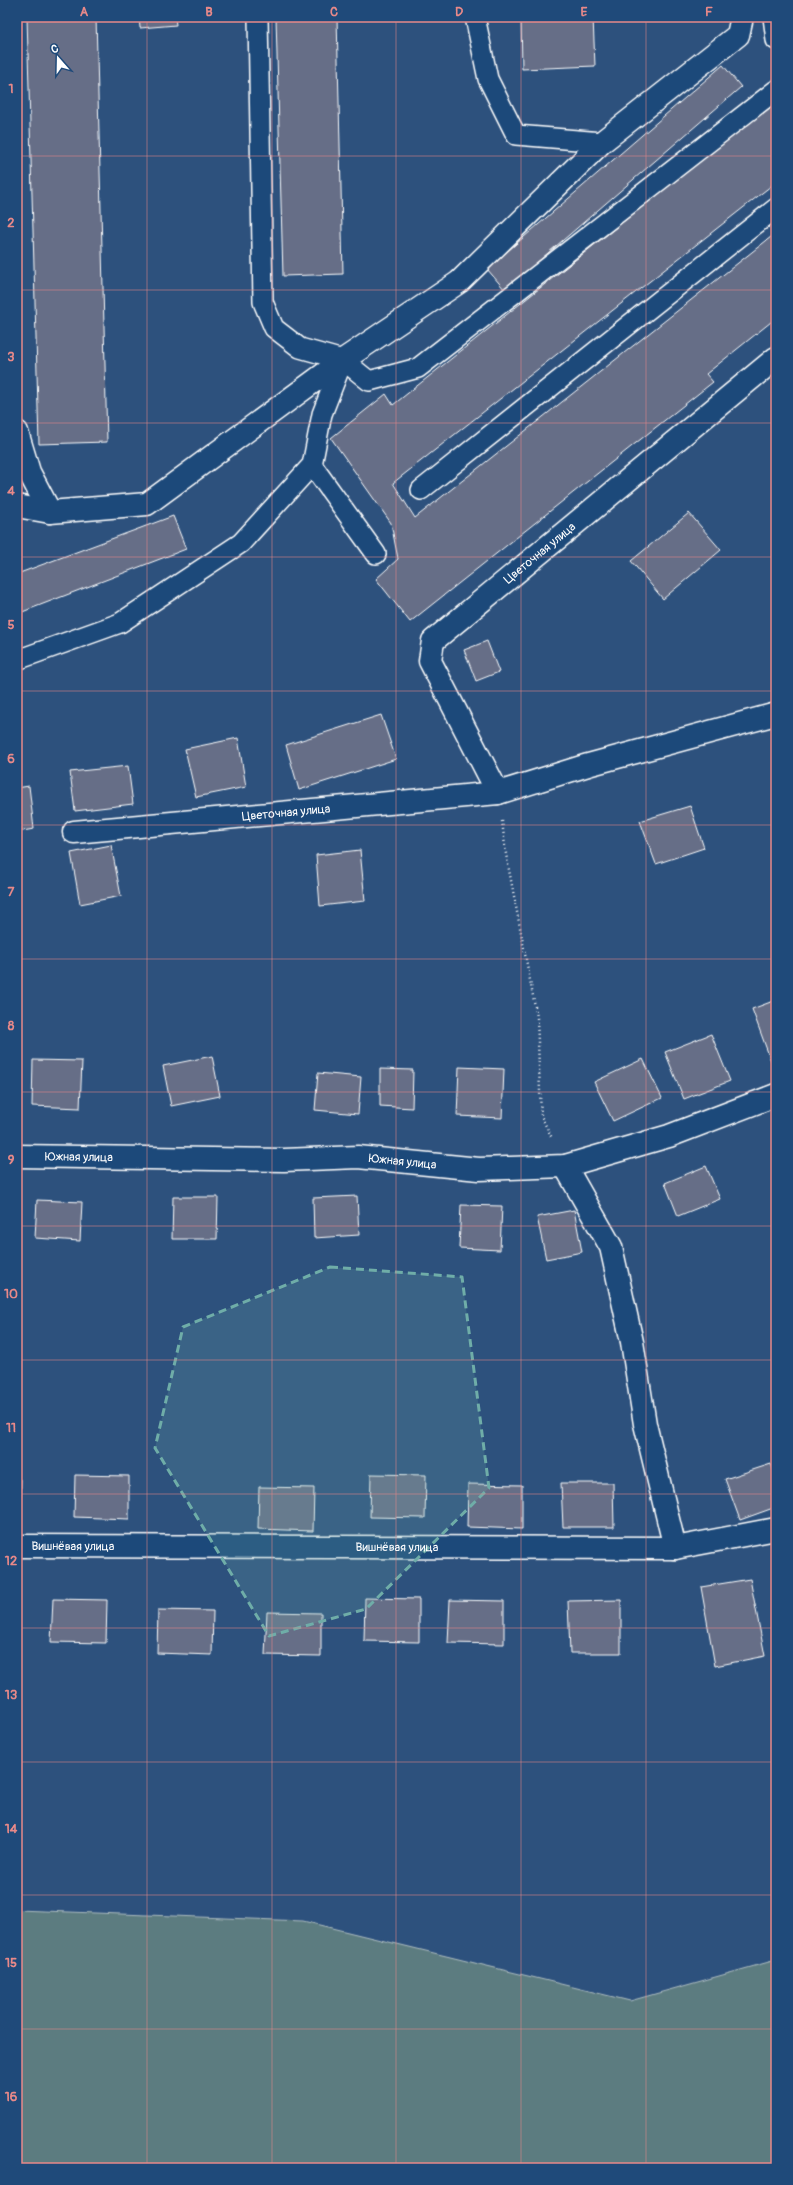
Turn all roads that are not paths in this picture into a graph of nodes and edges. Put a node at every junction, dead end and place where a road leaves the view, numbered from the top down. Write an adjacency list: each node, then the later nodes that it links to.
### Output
1 (258, 17): 12 (lane)
2 (475, 17): 7 (lane)
3 (481, 17): 7 (lane)
4 (742, 17): 9 (street)
5 (773, 17): 6 (lane)
6 (776, 40)
7 (481, 41): 9 (lane)
8 (776, 90): 12 (lane)
9 (602, 142): 12 (street)
10 (776, 208): 15 (lane)
11 (776, 358): 21 (street, Цветочная улица)
12 (344, 360): 14 (lane); 17 (street)
13 (17, 432): 17 (street)
14 (312, 465): 18 (lane); 19 (lane)
15 (421, 490)
16 (17, 506): 17 (street)
17 (50, 512)
18 (376, 554)
19 (17, 660)
20 (776, 714): 21 (street, Цветочная улица)
21 (498, 793): 22 (street, Цветочная улица)
22 (74, 832)
23 (776, 1095): 25 (street, Южная улица)
24 (17, 1156): 25 (street, Южная улица)
25 (565, 1166): 28 (street)
26 (776, 1529): 28 (street, Вишнёвая улица)
27 (17, 1546): 28 (street, Вишнёвая улица)
28 (675, 1548)

